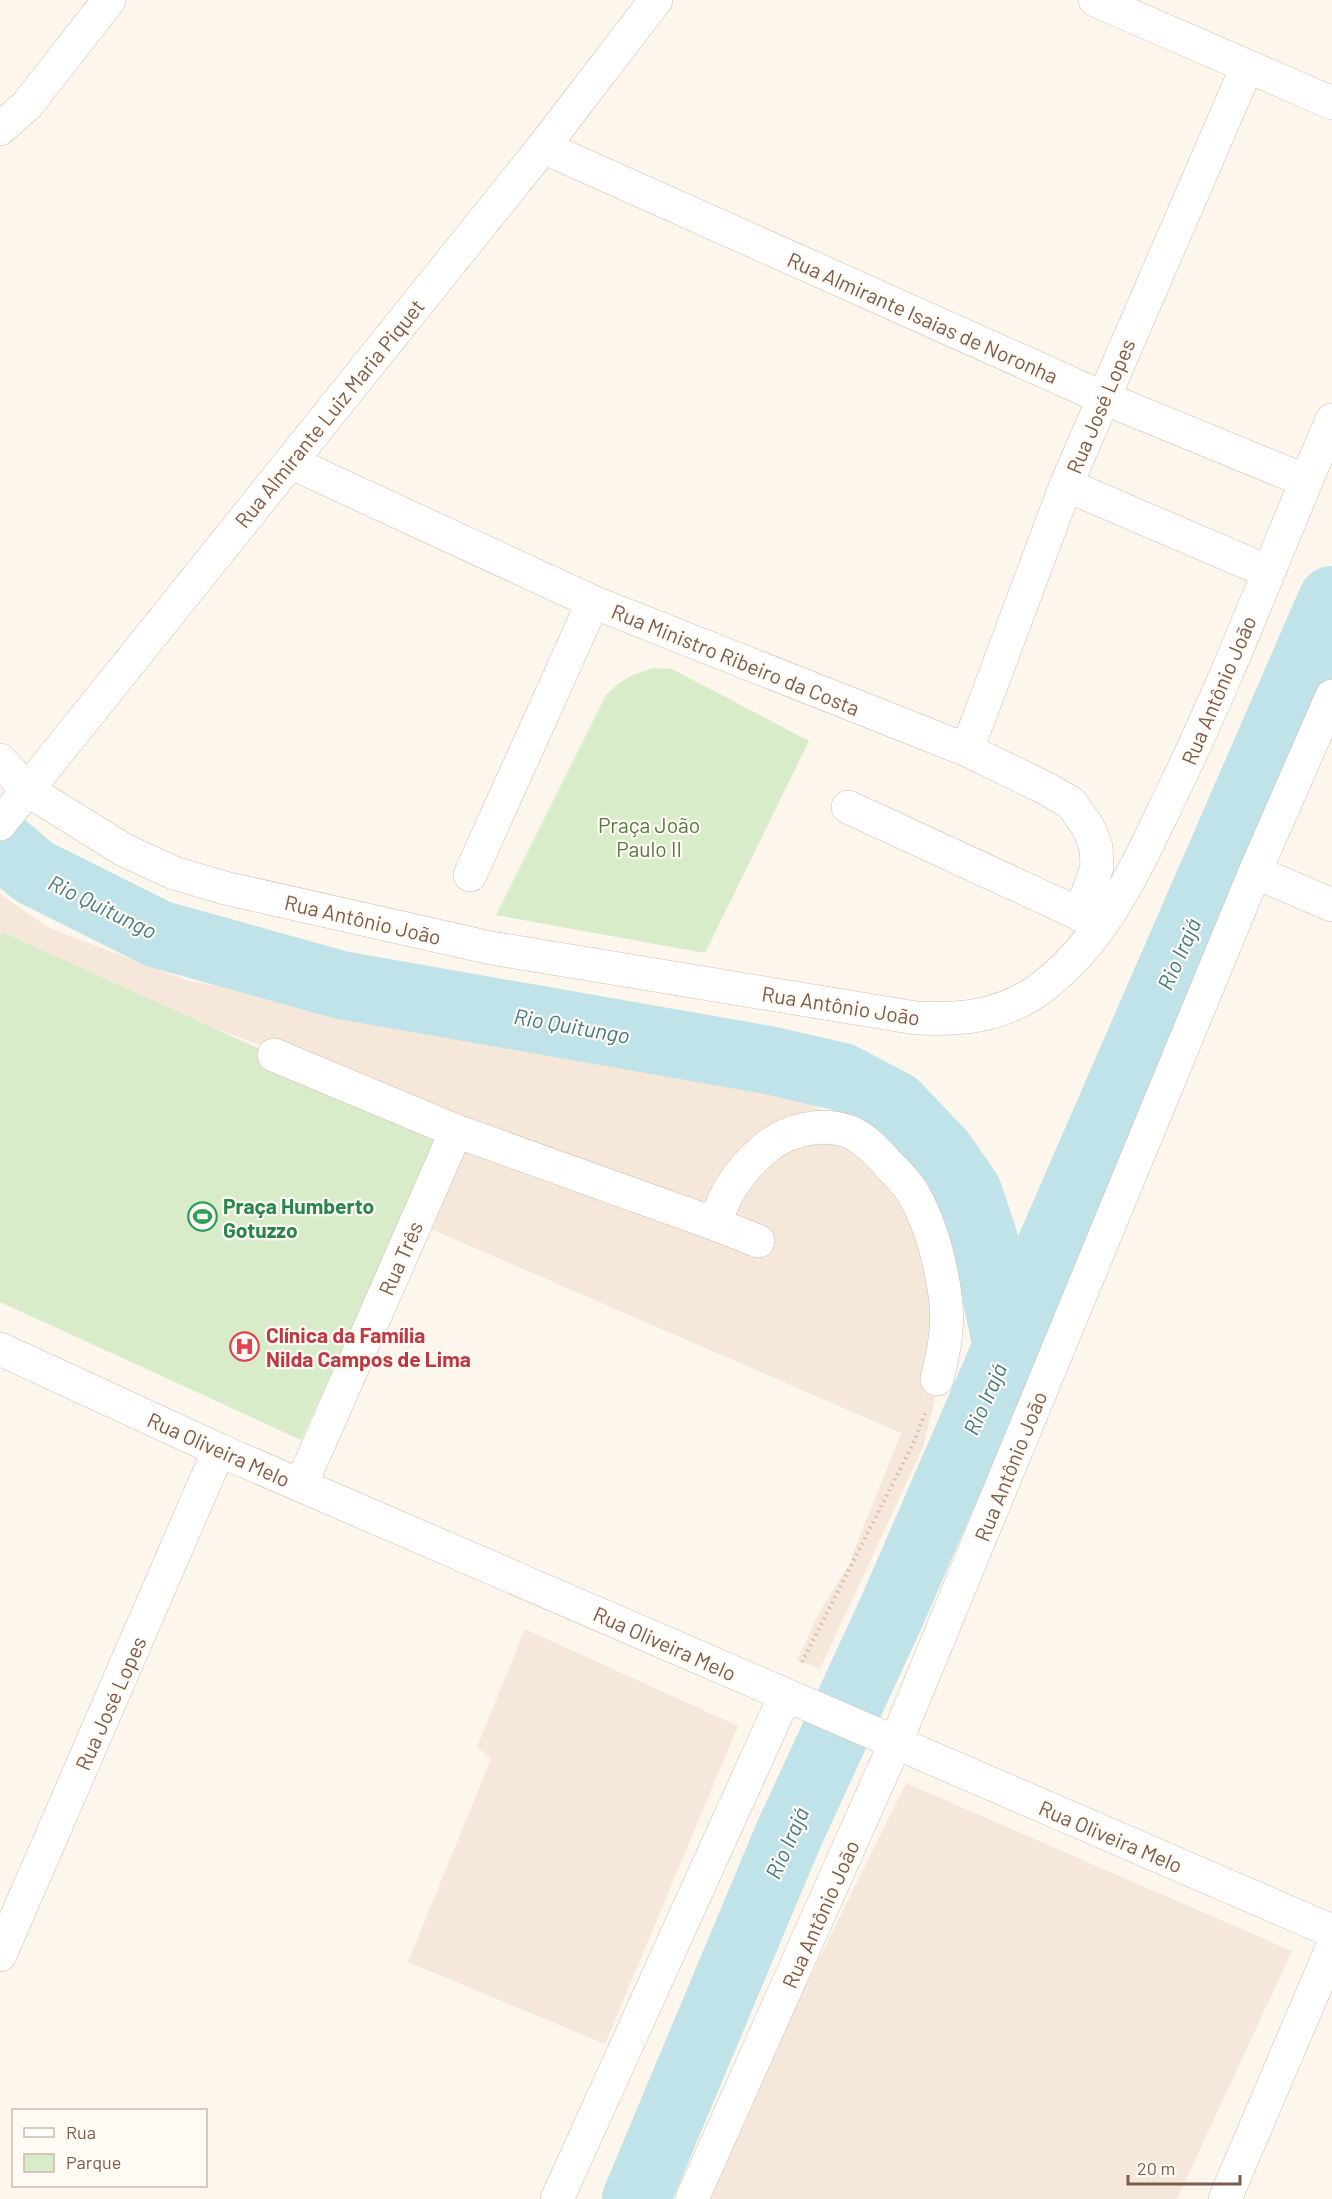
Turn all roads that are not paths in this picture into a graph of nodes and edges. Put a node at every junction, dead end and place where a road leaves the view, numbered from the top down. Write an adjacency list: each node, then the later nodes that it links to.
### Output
1 (109, 0): 6 (street)
2 (656, 0): 7 (street, Rua Almirante Luiz Maria Piquet)
3 (1095, 0): 4 (street)
4 (1247, 67): 5 (street); 8 (street, Rua José Lopes)
5 (1332, 103)
6 (0, 129)
7 (543, 147): 8 (street, Rua Almirante Isaias de Noronha); 10 (street, Rua Almirante Luiz Maria Piquet)
8 (1104, 398): 11 (street, Rua Almirante Isaias de Noronha); 12 (street, Rua José Lopes)
9 (1332, 420): 11 (street, Rua Antônio João)
10 (290, 462): 14 (street, Rua Ministro Ribeiro da Costa); 18 (street, Rua Almirante Luiz Maria Piquet)
11 (1306, 481): 13 (street, Rua Antônio João)
12 (1066, 485): 13 (street); 16 (street, Rua José Lopes)
13 (1269, 572): 24 (street, Rua Antônio João)
14 (593, 602): 16 (street, Rua Ministro Ribeiro da Costa); 22 (street)
15 (1332, 696): 21 (street, Rua Antônio João)
16 (967, 750): 24 (street, Rua Ministro Ribeiro da Costa)
17 (0, 760): 18 (street, Rua Antônio João)
18 (26, 789): 20 (street, Rua Almirante Luiz Maria Piquet); 24 (street, Rua Antônio João)
19 (848, 807): 24 (street)
20 (3, 820)
21 (1255, 872): 23 (street); 34 (street, Rua Antônio João)
22 (470, 875)
23 (1332, 905)
24 (1092, 920)
25 (274, 1054): 26 (street)
26 (456, 1131): 27 (street); 32 (street, Rua Três)
27 (715, 1224): 28 (street); 30 (street)
28 (758, 1241)
29 (0, 1349): 31 (street, Rua Oliveira Melo)
30 (937, 1379)
31 (219, 1450): 32 (street, Rua Oliveira Melo); 37 (street, Rua José Lopes)
32 (301, 1485): 33 (street, Rua Oliveira Melo)
33 (797, 1702): 34 (street, Rua Oliveira Melo); 38 (street)
34 (889, 1742): 35 (street, Rua Oliveira Melo); 39 (street, Rua Antônio João)
35 (1332, 1931)
36 (1332, 1948): 40 (street)
37 (0, 1954)
38 (557, 2199)
39 (692, 2199)
40 (1225, 2199)

